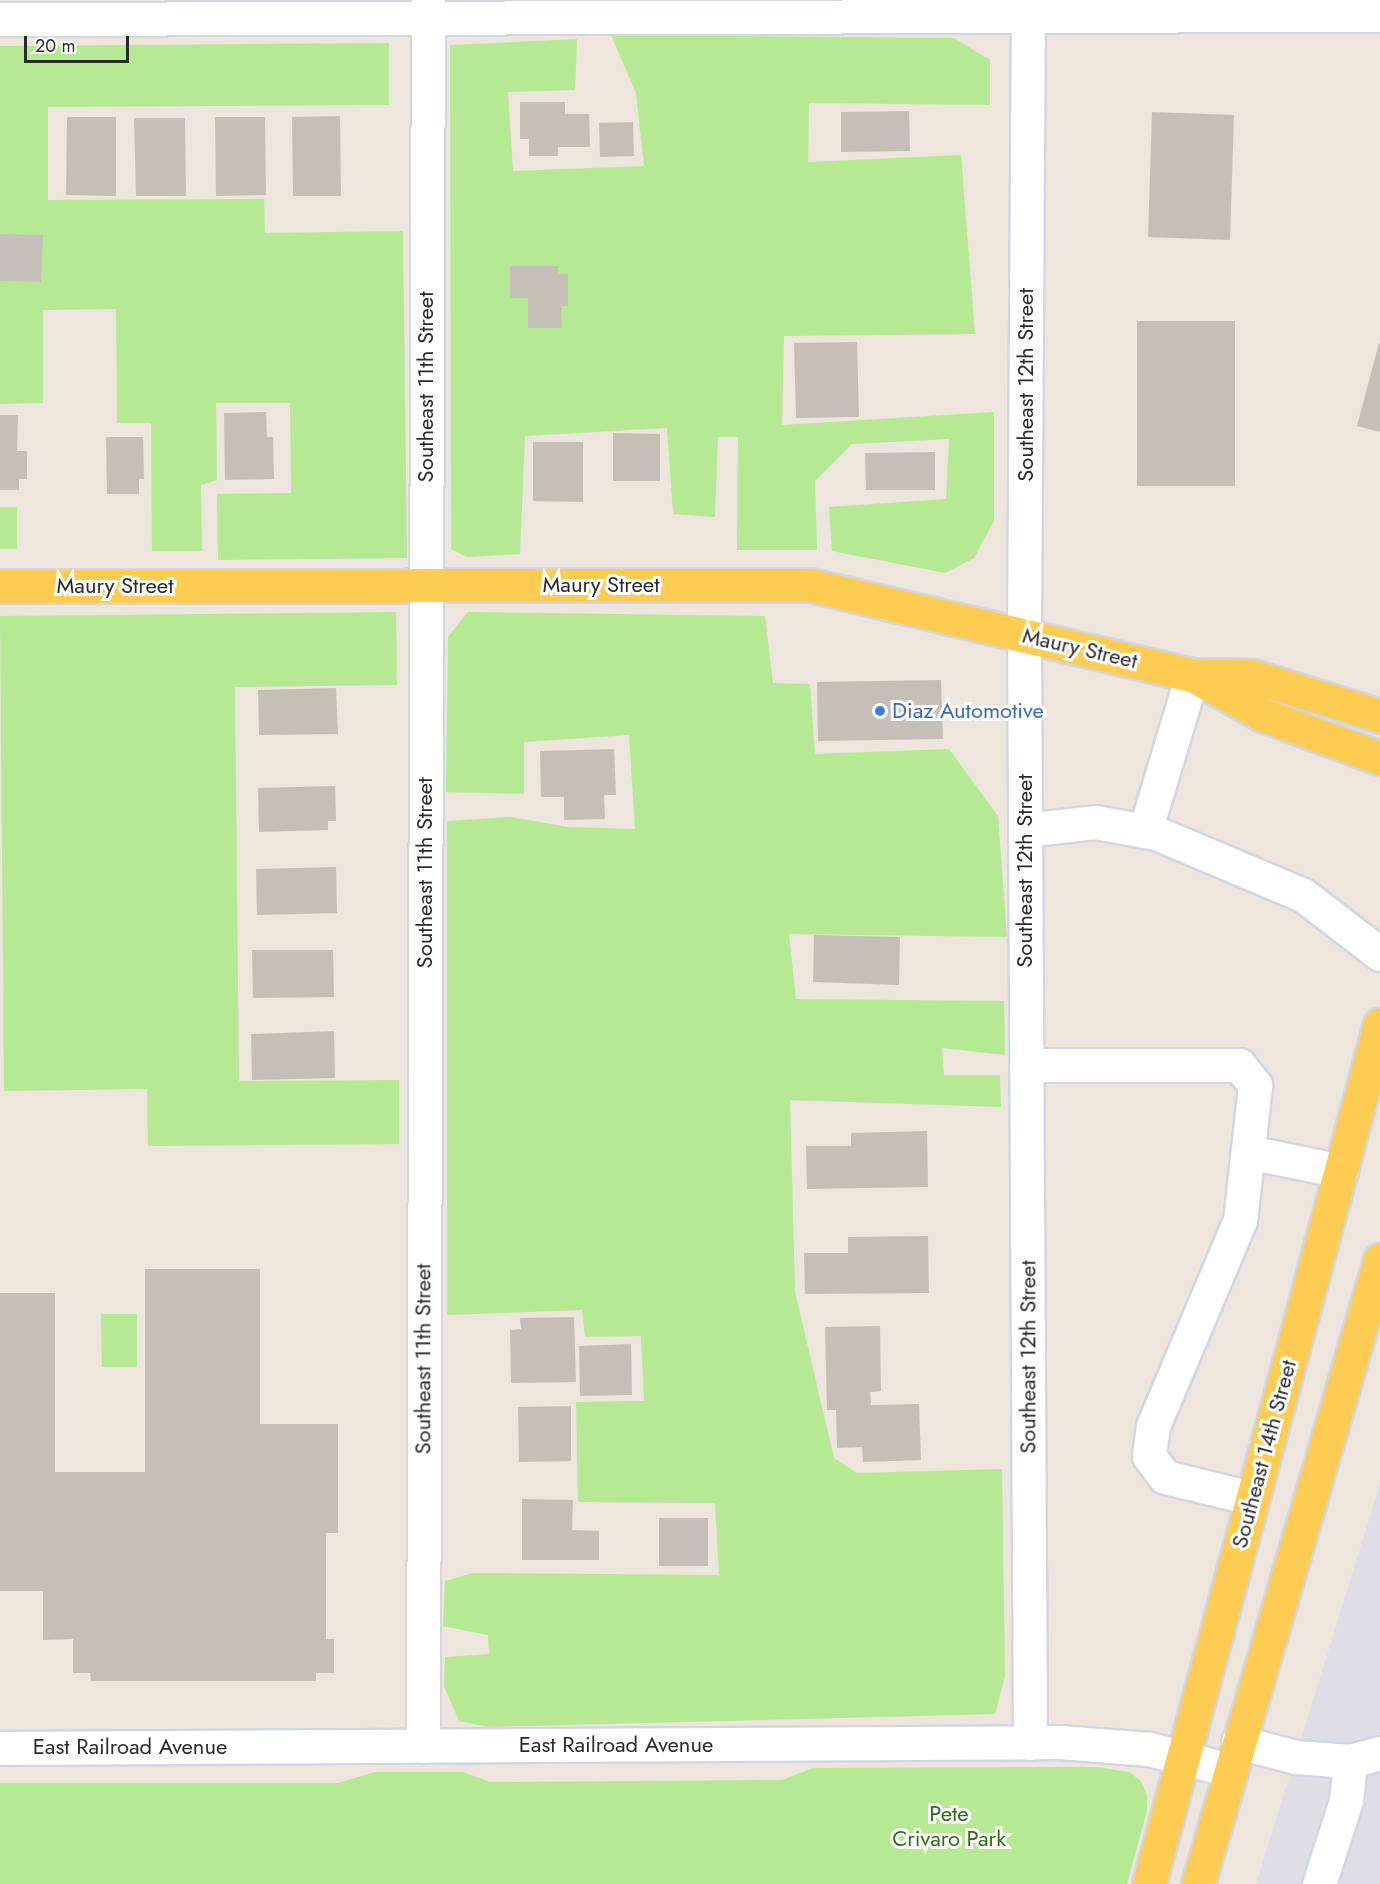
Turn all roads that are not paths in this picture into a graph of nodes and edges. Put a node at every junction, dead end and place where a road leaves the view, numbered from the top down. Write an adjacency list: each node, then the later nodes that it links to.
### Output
1 (1028, 7): 2 (street); 3 (street); 7 (street, Southeast 12th Street)
2 (428, 9): 4 (street); 6 (street, Southeast 11th Street)
3 (1380, 15)
4 (0, 20)
5 (0, 586): 6 (main road, Maury Street)
6 (426, 586): 7 (main road, Maury Street); 21 (street, Southeast 11th Street)
7 (1024, 634): 8 (main road, Maury Street); 11 (street, Southeast 12th Street)
8 (1192, 675): 9 (main road, Maury Street); 10 (main road, Maury Street); 12 (street)
9 (1380, 716)
10 (1380, 758)
11 (1025, 830): 12 (street); 15 (street, Southeast 12th Street)
12 (1145, 831): 13 (street)
13 (1380, 954)
14 (1380, 1024): 17 (main road, Southeast 14th Street)
15 (1026, 1065): 16 (street); 20 (street, Southeast 12th Street)
16 (1248, 1152): 17 (street); 19 (street)
17 (1341, 1171): 19 (main road, Southeast 14th Street)
18 (1380, 1260): 23 (main road)
19 (1252, 1498): 24 (main road, Southeast 14th Street)
20 (1030, 1743): 21 (street, East Railroad Avenue); 24 (street, East Railroad Avenue)
21 (423, 1746): 22 (street, East Railroad Avenue)
22 (0, 1748)
23 (1234, 1756): 24 (street, East Railroad Avenue); 25 (street, East Railroad Avenue); 27 (main road)
24 (1184, 1757): 26 (main road, Southeast 14th Street)
25 (1365, 1757): 28 (street)
26 (1149, 1884)
27 (1198, 1884)
28 (1319, 1884)

